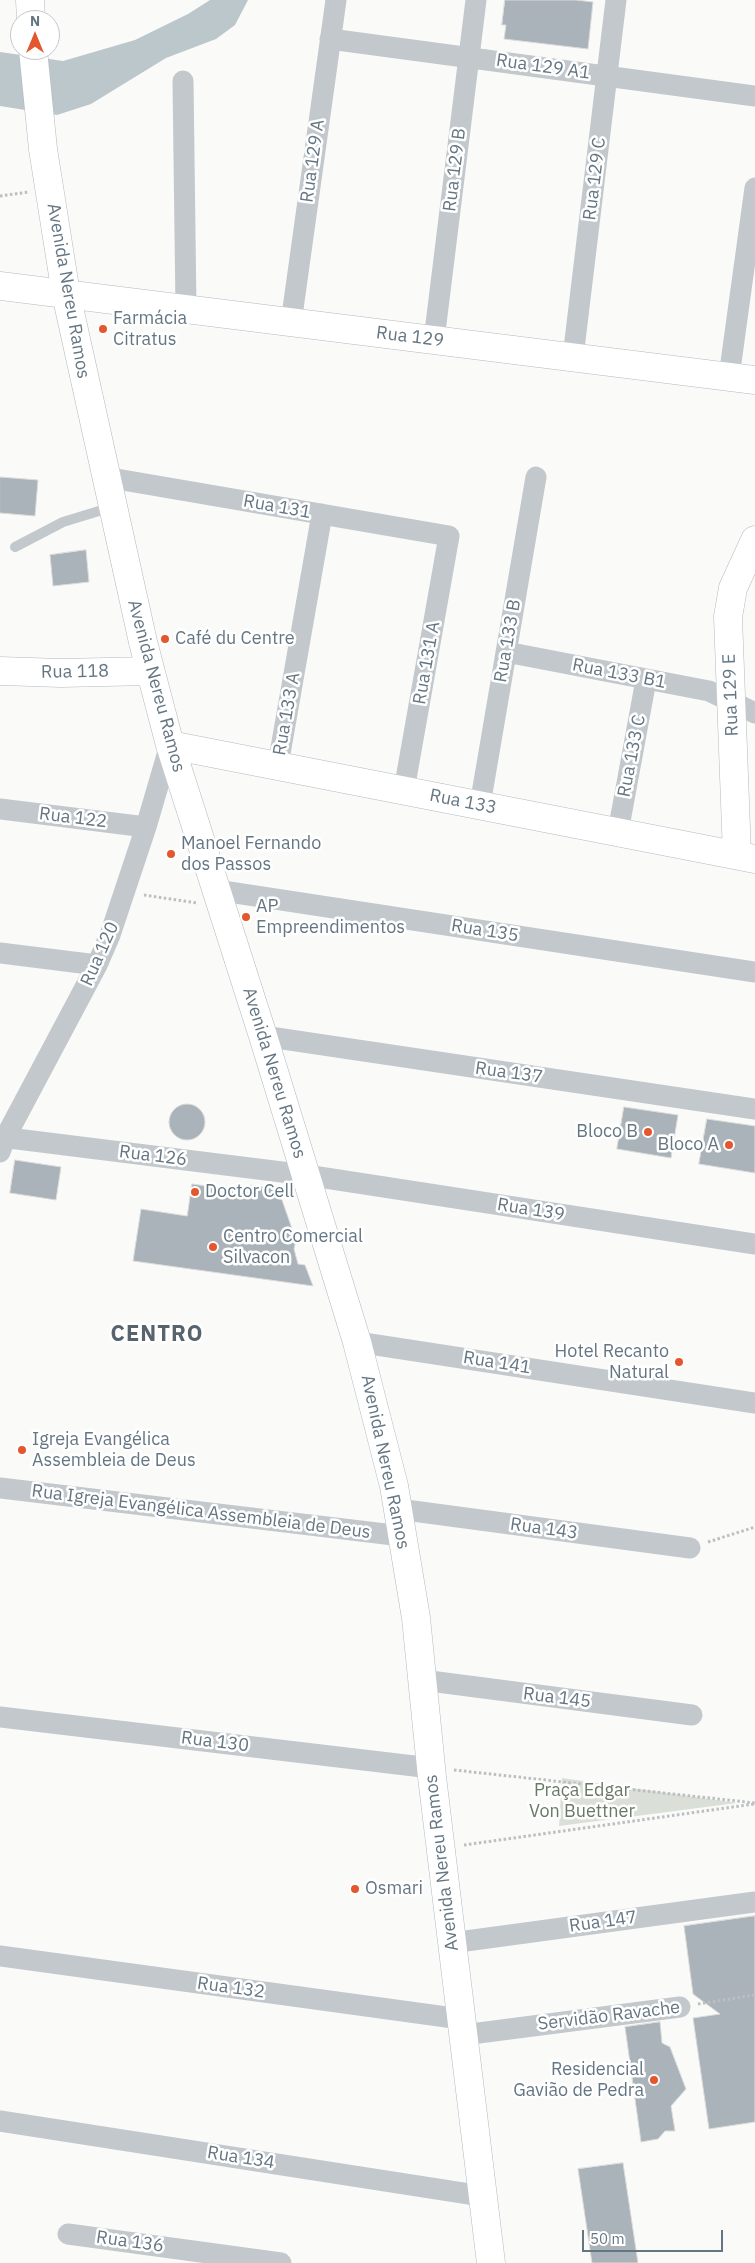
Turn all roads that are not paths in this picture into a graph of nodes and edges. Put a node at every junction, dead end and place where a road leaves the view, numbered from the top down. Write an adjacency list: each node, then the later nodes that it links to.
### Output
1 (336, 0): 4 (street, Rua 129 A)
2 (476, 0): 5 (street, Rua 129 B)
3 (616, 0): 7 (street, Rua 129 C)
4 (330, 39): 5 (street, Rua 129 A1); 15 (street, Rua 129 A)
5 (469, 58): 7 (street, Rua 129 A1); 16 (street, Rua 129 B)
6 (34, 60): 13 (main road, Avenida Nereu Ramos)
7 (607, 76): 9 (street, Rua 129 A1); 17 (street, Rua 129 C)
8 (183, 81): 14 (street)
9 (755, 96)
10 (755, 188): 11 (street)
11 (752, 229): 18 (street)
12 (0, 286): 13 (main road, Rua 129)
13 (66, 294): 14 (main road, Rua 129); 19 (main road, Avenida Nereu Ramos)
14 (186, 309): 15 (main road, Rua 129)
15 (291, 322): 16 (main road, Rua 129)
16 (434, 340): 17 (main road, Rua 129)
17 (573, 358): 18 (main road, Rua 129)
18 (742, 378)
19 (105, 477): 21 (main road, Avenida Nereu Ramos); 22 (street, Rua 131)
20 (536, 477): 26 (street, Rua 133 B)
21 (112, 507): 25 (lane); 28 (main road, Avenida Nereu Ramos)
22 (322, 514): 23 (street, Rua 131); 33 (street, Rua 133 A)
23 (449, 536): 34 (street, Rua 131 A)
24 (755, 540): 30 (main road, Rua 129 E)
25 (15, 547)
26 (506, 652): 29 (street, Rua 133 B1); 35 (street, Rua 133 B)
27 (0, 671): 28 (main road, Rua 118)
28 (150, 671): 32 (main road, Avenida Nereu Ramos)
29 (646, 680): 30 (street, Rua 133 B1); 38 (street, Rua 133 C)
30 (731, 701): 31 (street, Rua 133 B1); 39 (main road, Rua 129 E)
31 (755, 713)
32 (170, 744): 33 (main road, Rua 133); 37 (street, Rua 120); 40 (main road, Avenida Nereu Ramos)
33 (278, 766): 34 (main road, Rua 133)
34 (404, 790): 35 (main road, Rua 133)
35 (480, 805): 38 (main road, Rua 133)
36 (0, 809): 37 (street, Rua 122)
37 (146, 827): 42 (street, Rua 120)
38 (618, 832): 39 (main road, Rua 133)
39 (746, 857)
40 (218, 898): 43 (street, Rua 135); 44 (main road, Avenida Nereu Ramos)
41 (0, 953): 42 (street)
42 (97, 965): 46 (street, Rua 120)
43 (755, 972)
44 (263, 1036): 45 (street, Rua 137); 47 (main road, Avenida Nereu Ramos)
45 (755, 1109)
46 (2, 1142): 47 (street, Rua 126)
47 (306, 1175): 48 (street, Rua 139); 49 (main road, Avenida Nereu Ramos)
48 (755, 1244)
49 (357, 1342): 50 (street, Rua 141); 52 (main road, Avenida Nereu Ramos)
50 (755, 1403)
51 (0, 1488): 53 (street, Rua Igreja Evangélica Assembleia de Deus)
52 (398, 1509): 53 (main road, Avenida Nereu Ramos); 54 (street, Rua 143)
53 (402, 1536): 55 (main road, Avenida Nereu Ramos)
54 (690, 1548)
55 (422, 1680): 56 (street, Rua 145); 58 (main road, Avenida Nereu Ramos)
56 (692, 1715)
57 (0, 1717): 58 (street, Rua 130)
58 (431, 1768): 60 (main road, Avenida Nereu Ramos)
59 (755, 1902): 60 (street, Rua 147)
60 (451, 1943): 63 (main road, Avenida Nereu Ramos)
61 (0, 1956): 63 (street, Rua 132)
62 (680, 2007): 63 (street, Servidão Ravache)
63 (462, 2027): 65 (main road, Avenida Nereu Ramos)
64 (0, 2121): 65 (street, Rua 134)
65 (482, 2196): 68 (main road, Avenida Nereu Ramos)
66 (68, 2234): 67 (street, Rua 136)
67 (281, 2263)
68 (491, 2263)

